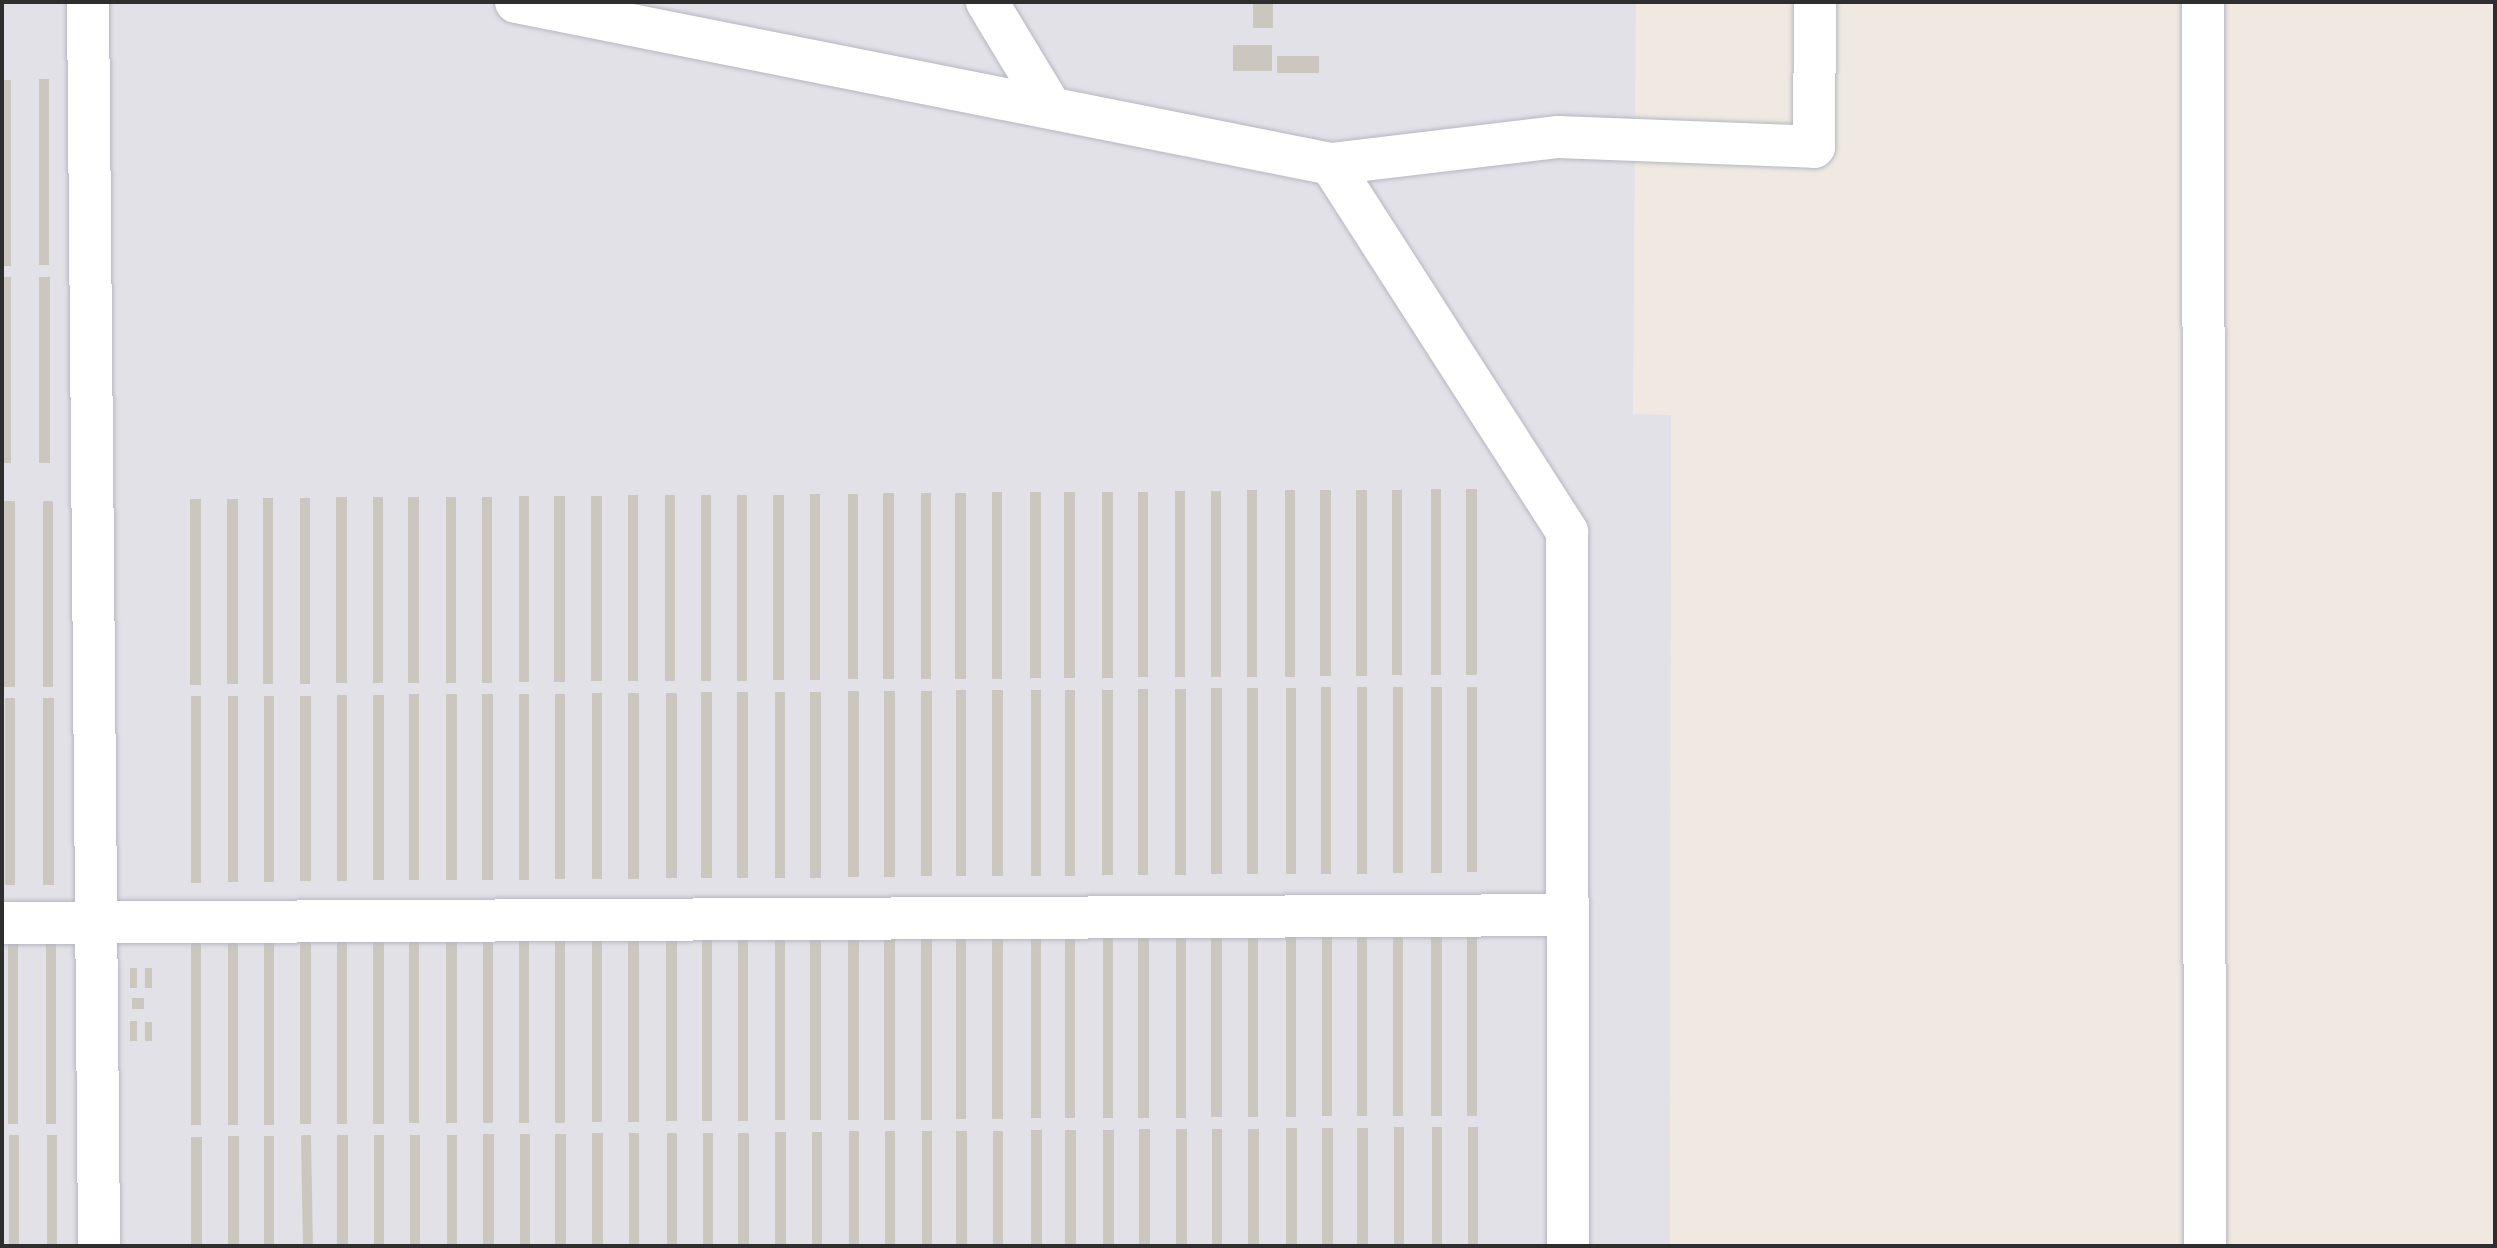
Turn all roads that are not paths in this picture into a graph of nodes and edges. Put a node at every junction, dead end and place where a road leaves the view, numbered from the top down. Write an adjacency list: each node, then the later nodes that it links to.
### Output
1 (88, 2): 10 (lane)
2 (516, 2): 6 (lane)
3 (987, 2): 6 (lane)
4 (1815, 2): 7 (lane)
5 (2203, 2): 13 (lane)
6 (1051, 108): 7 (lane)
7 (1331, 164): 8 (lane)
8 (1568, 915): 10 (lane); 12 (lane)
9 (2, 923): 10 (lane)
10 (96, 923): 11 (lane)
11 (99, 1246)
12 (1568, 1246)
13 (2205, 1246)

